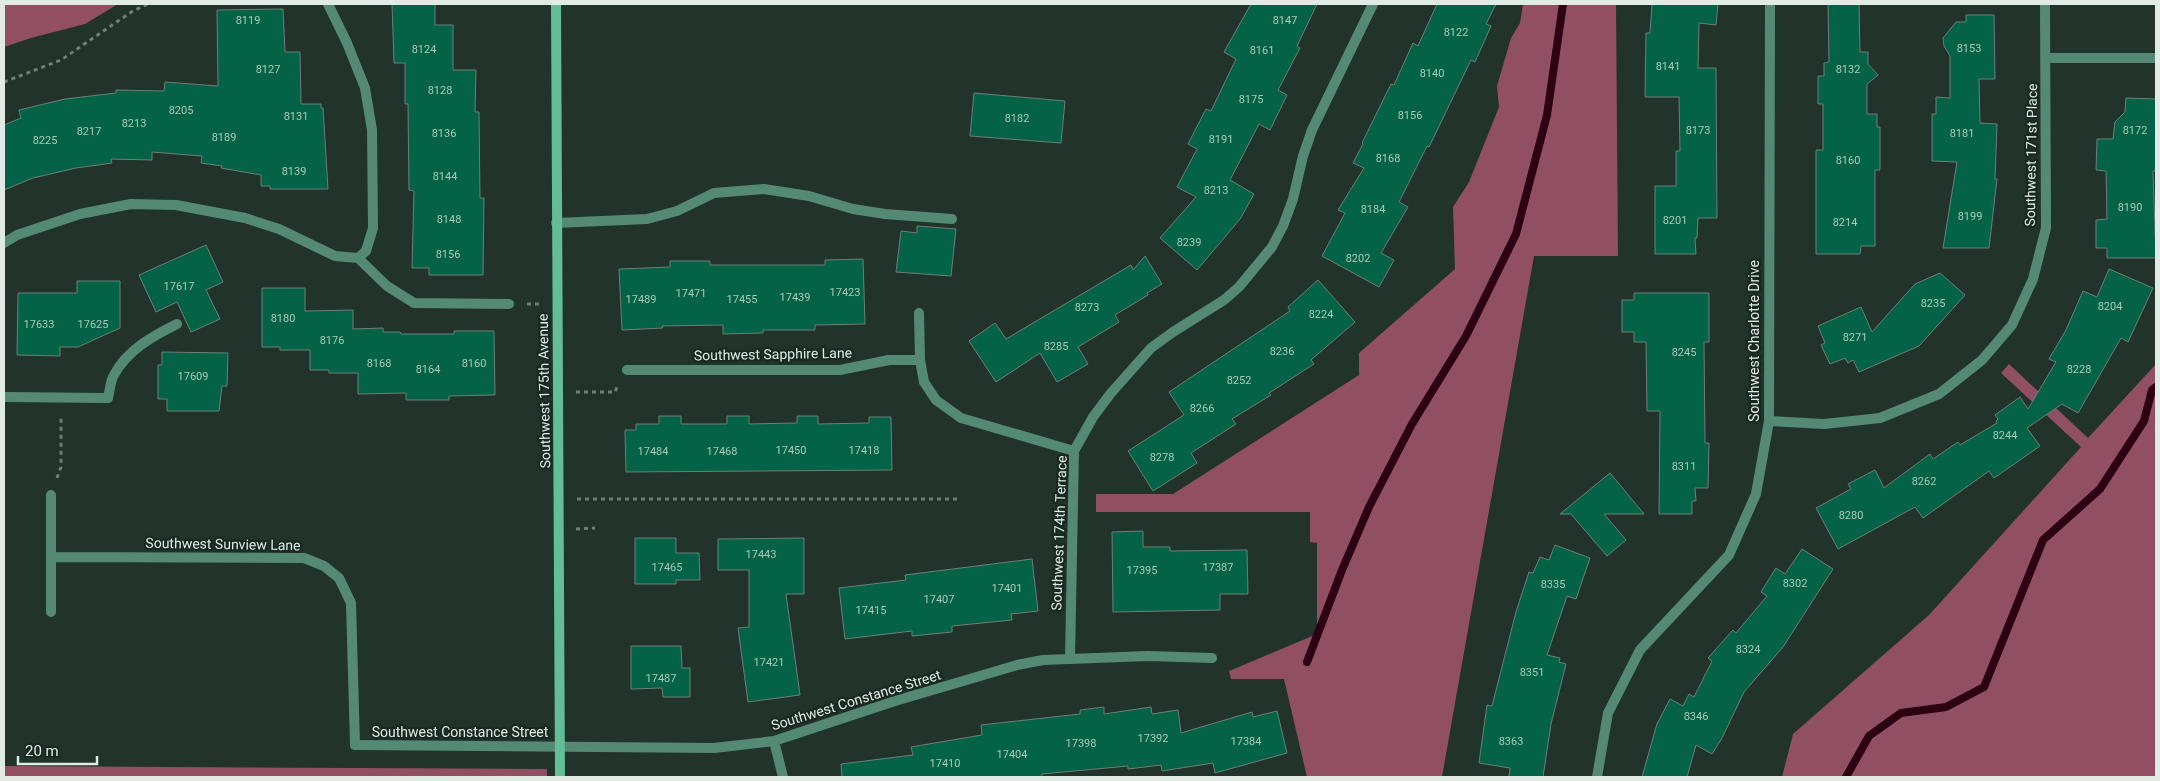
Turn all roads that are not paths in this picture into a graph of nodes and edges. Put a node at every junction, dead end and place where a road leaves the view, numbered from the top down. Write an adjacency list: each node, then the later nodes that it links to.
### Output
1 (328, 4): 11 (street)
2 (556, 4): 9 (main road, Southwest 175th Avenue)
3 (1373, 4): 19 (street, Southwest 174th Terrace)
4 (1770, 4): 18 (street, Southwest Charlotte Drive)
5 (2045, 4): 6 (street, Southwest 171st Place)
6 (2046, 58): 7 (street); 18 (street, Southwest 171st Place)
7 (2156, 58)
8 (952, 219): 9 (street)
9 (556, 223): 27 (main road, Southwest 175th Avenue)
10 (4, 243): 11 (street)
11 (358, 258): 12 (street)
12 (509, 304)
13 (918, 313): 15 (street)
14 (177, 324): 17 (street)
15 (920, 360): 16 (street, Southwest Sapphire Lane); 19 (street)
16 (627, 370)
17 (4, 397)
18 (1769, 421): 30 (street, Southwest Charlotte Drive)
19 (1074, 451): 23 (street, Southwest 174th Terrace)
20 (51, 495): 21 (street)
21 (51, 557): 22 (street); 26 (street, Southwest Sunview Lane)
22 (51, 612)
23 (1070, 658): 24 (street, Southwest Constance Street); 25 (street, Southwest Constance Street)
24 (1212, 658)
25 (774, 741): 27 (street, Southwest Constance Street); 29 (street)
26 (354, 744): 27 (street, Southwest Constance Street)
27 (560, 746): 28 (main road, Southwest 175th Avenue)
28 (560, 777)
29 (783, 777)
30 (1597, 777)

